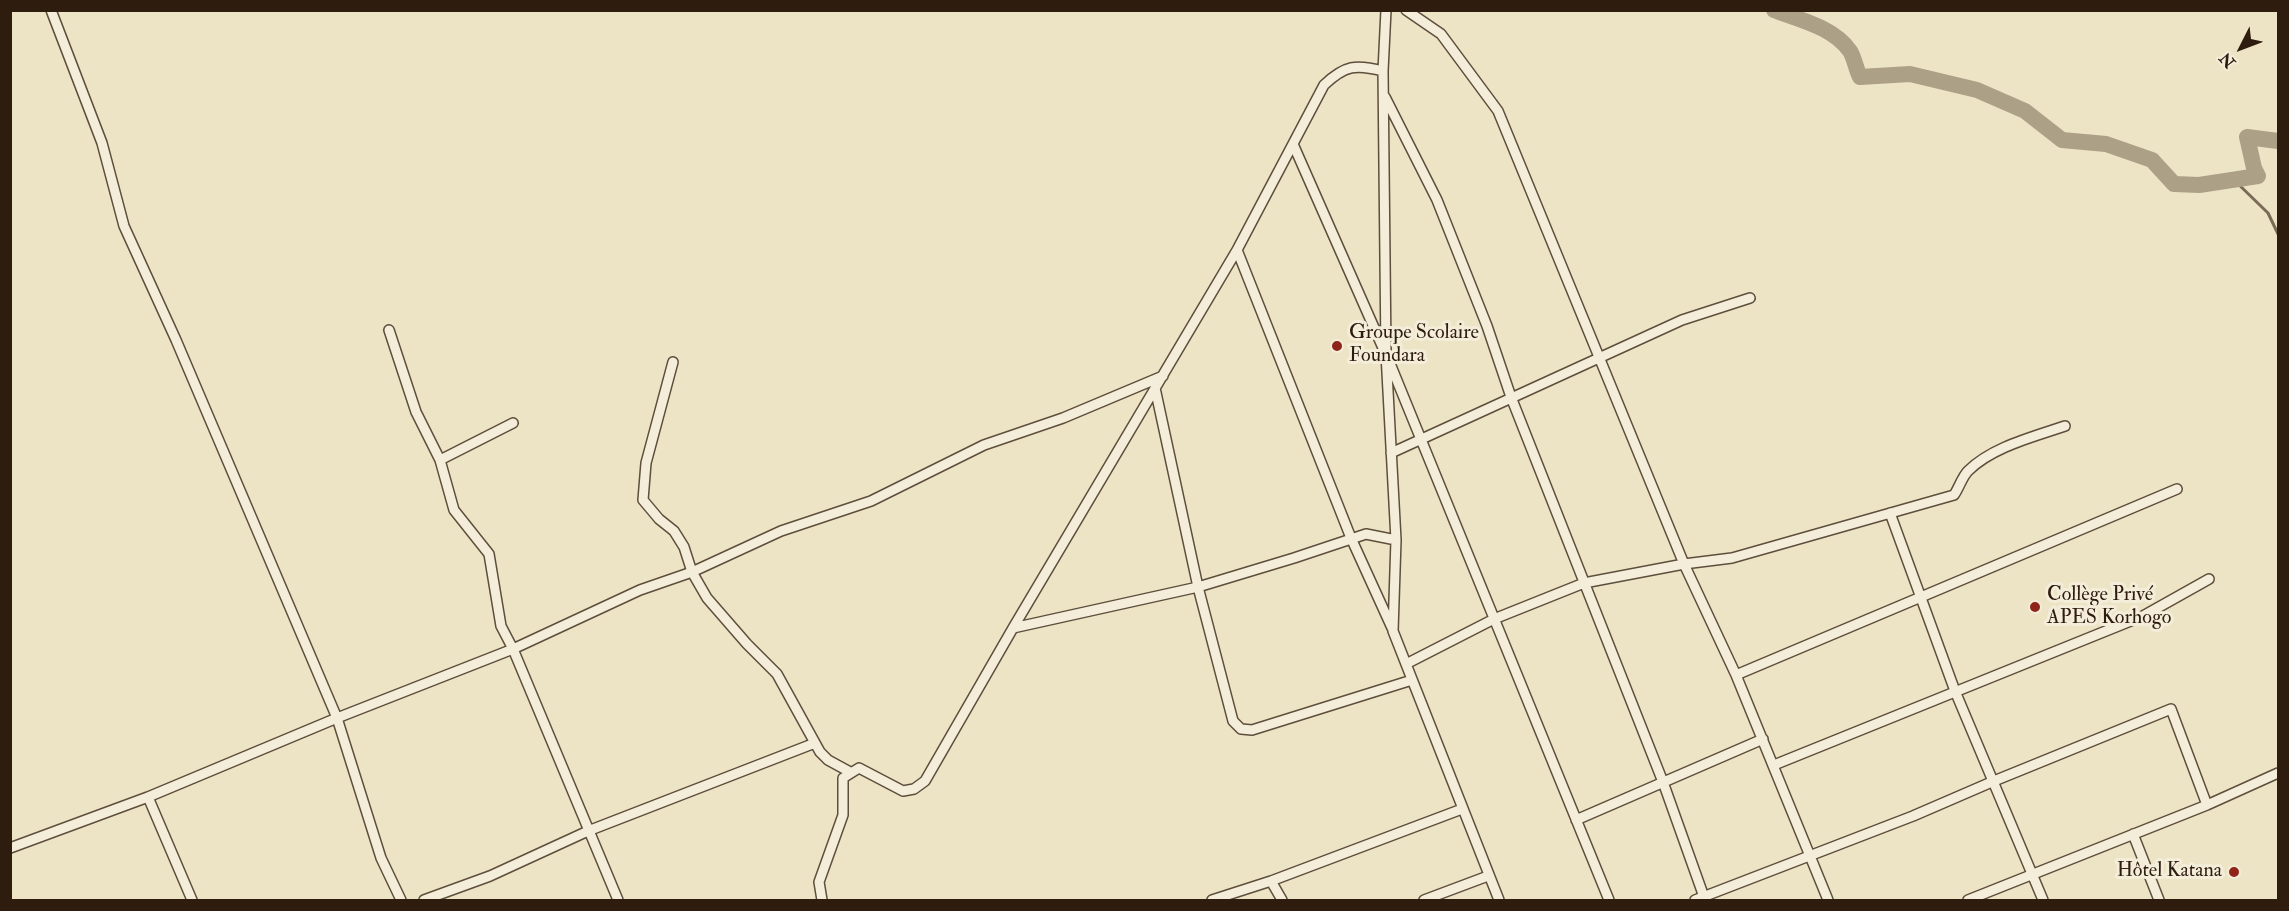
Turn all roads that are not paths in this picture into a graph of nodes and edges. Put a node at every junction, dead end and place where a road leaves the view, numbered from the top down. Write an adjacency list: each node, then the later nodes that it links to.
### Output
1 (51, 10): 39 (street)
2 (1386, 10): 4 (street)
3 (1406, 10): 11 (street)
4 (1383, 71): 5 (street); 6 (street)
5 (1384, 94): 10 (street); 15 (street)
6 (1293, 144): 7 (street); 10 (street)
7 (1237, 250): 13 (street); 23 (street)
8 (1750, 298): 11 (street)
9 (389, 330): 20 (street)
10 (1386, 354): 18 (street); 19 (street)
11 (1601, 358): 15 (street); 25 (street)
12 (673, 362): 26 (street)
13 (1163, 375): 14 (street); 26 (street)
14 (1155, 388): 29 (street); 32 (street)
15 (1510, 397): 18 (street); 28 (street)
16 (513, 423): 20 (street)
17 (2065, 426): 22 (street)
18 (1421, 440): 19 (street); 31 (street)
19 (1391, 453): 24 (street)
20 (440, 460): 34 (street)
21 (2177, 489): 30 (street)
22 (1890, 513): 25 (street); 30 (street)
23 (1351, 538): 24 (street); 29 (street); 33 (street)
24 (1396, 540): 33 (street)
25 (1684, 564): 28 (street); 36 (street)
26 (692, 572): 34 (street); 41 (street)
27 (2209, 579): 38 (street)
28 (1584, 584): 31 (street); 46 (street)
29 (1198, 587): 32 (street); 37 (street)
30 (1921, 598): 36 (street); 38 (street)
31 (1494, 619): 35 (street); 50 (street)
32 (1013, 628): 43 (street)
33 (1393, 631): 35 (street)
34 (513, 649): 39 (street); 51 (street)
35 (1406, 664): 37 (street)
36 (1736, 675): 40 (street)
37 (1412, 680): 49 (street)
38 (1955, 691): 42 (street); 45 (street)
39 (337, 718): 47 (street); 60 (street)
40 (1763, 739): 42 (street); 46 (street)
41 (815, 743): 43 (street); 51 (street)
42 (1774, 765): 54 (street)
43 (850, 772): 63 (street)
44 (2278, 773): 48 (street)
45 (1994, 781): 48 (street); 54 (street); 55 (street)
46 (1663, 782): 50 (street); 58 (street)
47 (148, 797): 53 (street); 59 (street)
48 (2207, 805): 52 (street)
49 (1462, 809): 56 (street); 57 (street)
50 (1576, 820): 68 (street)
51 (588, 831): 61 (street); 62 (street)
52 (2133, 834): 55 (street); 72 (street)
53 (10, 848)
54 (1810, 855): 58 (street); 69 (street)
55 (2032, 875): 70 (street); 71 (street)
56 (1488, 876): 66 (street); 67 (street)
57 (1272, 881): 64 (street); 65 (street)
58 (1700, 899)
59 (192, 900)
60 (401, 900)
61 (424, 900)
62 (618, 900)
63 (822, 900)
64 (1212, 900)
65 (1282, 900)
66 (1424, 900)
67 (1498, 900)
68 (1609, 900)
69 (1828, 900)
70 (1968, 900)
71 (2043, 900)
72 (2159, 900)

